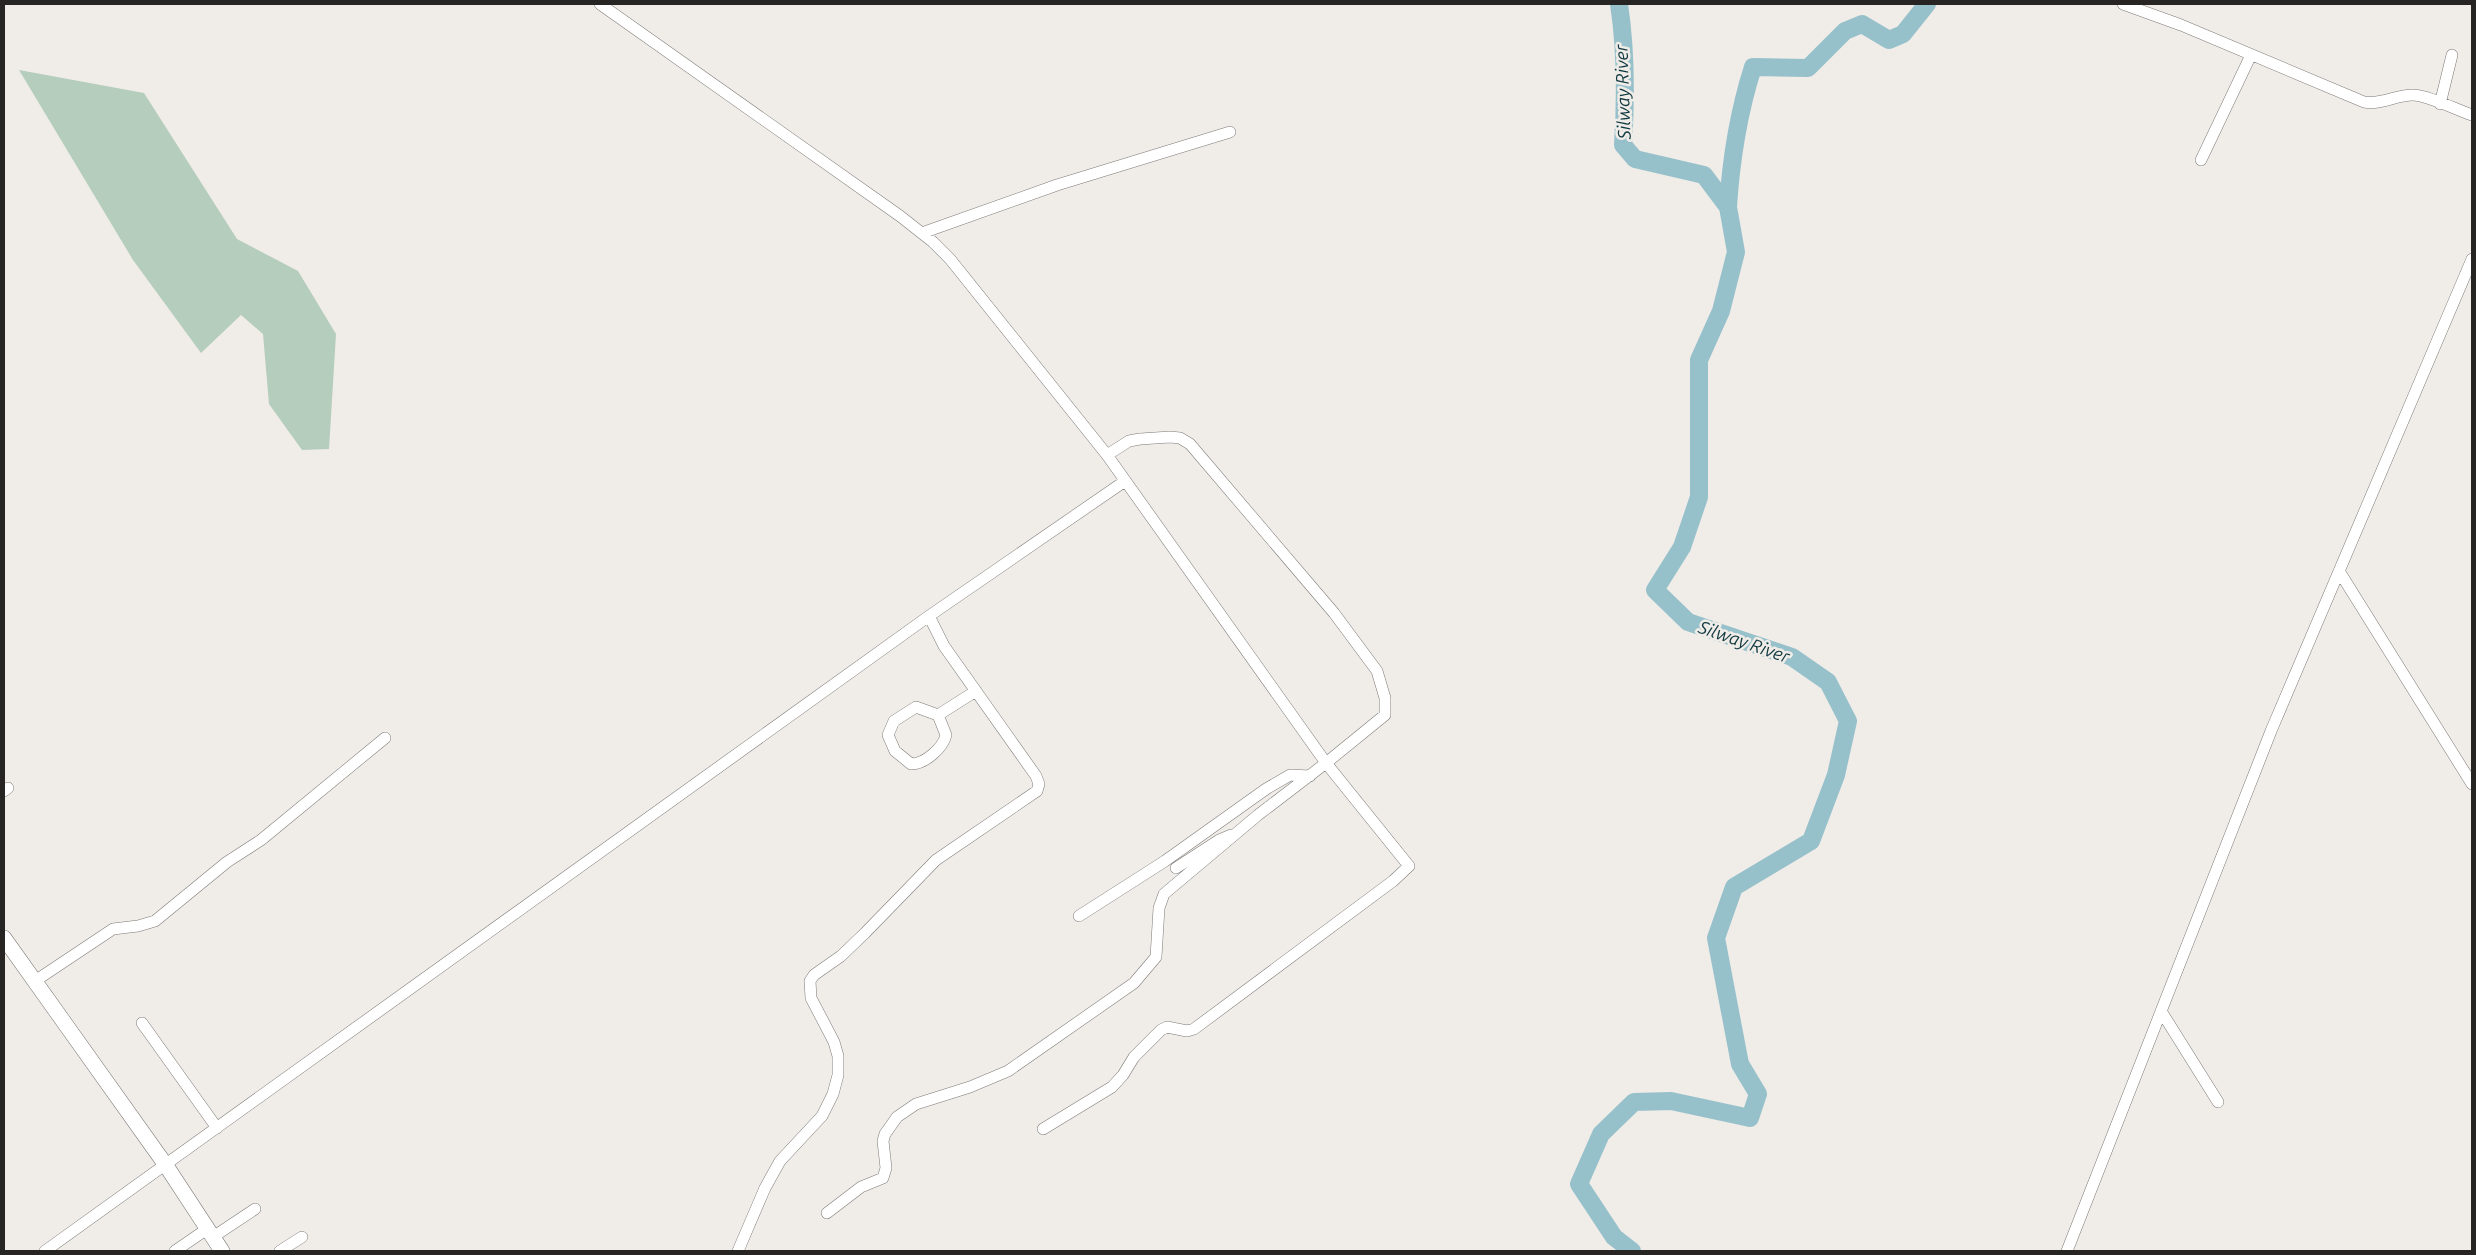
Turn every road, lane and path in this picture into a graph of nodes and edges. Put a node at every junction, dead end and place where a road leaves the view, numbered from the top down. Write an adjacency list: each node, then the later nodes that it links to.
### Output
1 (600, 4): 9 (street)
2 (2124, 4): 3 (street)
3 (2251, 55): 5 (street); 8 (street)
4 (2452, 55): 5 (street)
5 (2440, 104): 6 (street)
6 (2472, 115)
7 (1230, 132): 9 (street)
8 (2201, 160)
9 (922, 233): 11 (street)
10 (2472, 259): 13 (street)
11 (1107, 455): 12 (street); 18 (street)
12 (1125, 481): 14 (street); 18 (street)
13 (2339, 571): 20 (street); 28 (street)
14 (929, 616): 15 (street); 31 (street)
15 (976, 691): 16 (street); 42 (street)
16 (938, 715): 16 (street)
17 (385, 738): 27 (street)
18 (1326, 763): 19 (street); 32 (street)
19 (1310, 776): 21 (street); 22 (street)
20 (2472, 784)
21 (1267, 808): 22 (street); 23 (street)
22 (1234, 812): 25 (street)
23 (1239, 832): 24 (street); 35 (street)
24 (1176, 868)
25 (1079, 916)
26 (4, 938): 27 (street)
27 (34, 981): 33 (street)
28 (2161, 1011): 30 (street); 43 (street)
29 (142, 1023): 31 (street)
30 (2218, 1102)
31 (217, 1128): 33 (street)
32 (1043, 1129)
33 (165, 1164): 36 (street); 38 (street)
34 (255, 1209): 36 (street)
35 (827, 1213)
36 (210, 1233): 39 (street); 40 (street)
37 (302, 1237): 41 (street)
38 (45, 1251)
39 (175, 1251)
40 (222, 1251)
41 (280, 1251)
42 (738, 1251)
43 (2067, 1251)

